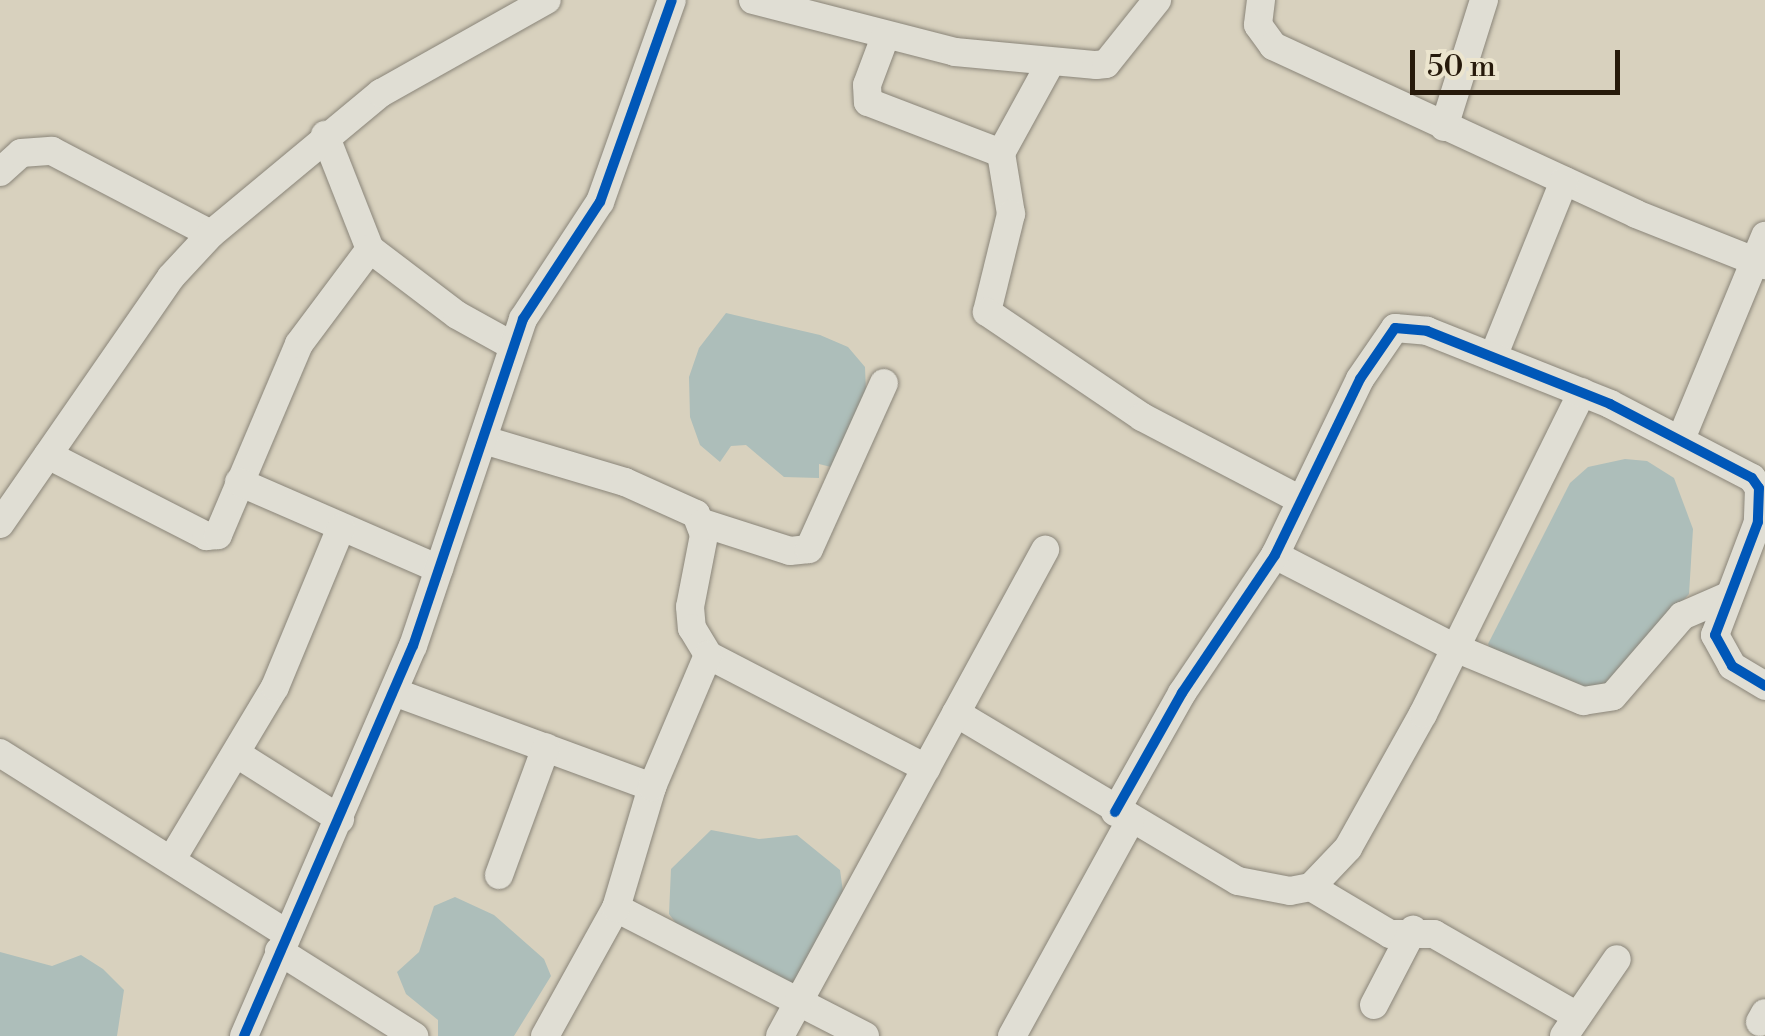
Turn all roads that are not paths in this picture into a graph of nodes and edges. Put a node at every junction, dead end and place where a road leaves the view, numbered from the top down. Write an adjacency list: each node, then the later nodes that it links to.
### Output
1 (548, 0): 10 (street)
2 (672, 0): 17 (street)
3 (753, 0): 7 (street)
4 (1156, 0): 8 (street)
5 (1261, 0): 9 (street)
6 (1484, 0): 9 (street)
7 (885, 37): 8 (street); 11 (street)
8 (1051, 62): 11 (street)
9 (1444, 127): 13 (street)
10 (325, 135): 14 (street); 15 (street)
11 (1001, 154): 25 (street)
12 (0, 172): 14 (street)
13 (1564, 181): 16 (street); 18 (street)
14 (211, 234): 23 (street)
15 (370, 249): 17 (street); 24 (street)
16 (1762, 254): 21 (street)
17 (513, 346): 22 (street)
18 (1493, 357): 20 (street); 25 (street)
19 (884, 383): 26 (street)
20 (1582, 392): 21 (street); 33 (street)
21 (1681, 439): 32 (street)
22 (484, 440): 26 (street); 31 (street)
23 (48, 454): 24 (street); 27 (street)
24 (238, 482): 28 (street)
25 (1302, 500): 30 (street)
26 (703, 523): 34 (street)
27 (0, 524)
28 (342, 528): 31 (street); 40 (street)
29 (1045, 550): 37 (street)
30 (1275, 555): 33 (street); 43 (street)
31 (440, 569): 36 (street)
32 (1726, 596): 33 (street); 35 (street)
33 (1453, 647): 47 (street)
34 (708, 655): 41 (street); 42 (street)
35 (1765, 686)
36 (394, 692): 38 (street); 44 (street)
37 (956, 713): 41 (street); 43 (street)
38 (546, 746): 42 (street); 46 (street)
39 (0, 753): 45 (street)
40 (237, 754): 44 (street); 45 (street)
41 (926, 768): 52 (street)
42 (652, 788): 48 (street)
43 (1122, 817): 47 (street); 60 (street)
44 (340, 819): 50 (street)
45 (172, 858): 50 (street)
46 (499, 875)
47 (1311, 887): 49 (street)
48 (616, 908): 52 (street); 57 (street)
49 (1413, 930): 53 (street); 54 (street)
50 (283, 942): 55 (street); 56 (street)
51 (1616, 960): 54 (street)
52 (798, 1002): 58 (street); 59 (street)
53 (1374, 1004)
54 (1571, 1026)
55 (244, 1036)
56 (414, 1036)
57 (545, 1036)
58 (780, 1036)
59 (866, 1036)
60 (1012, 1036)

